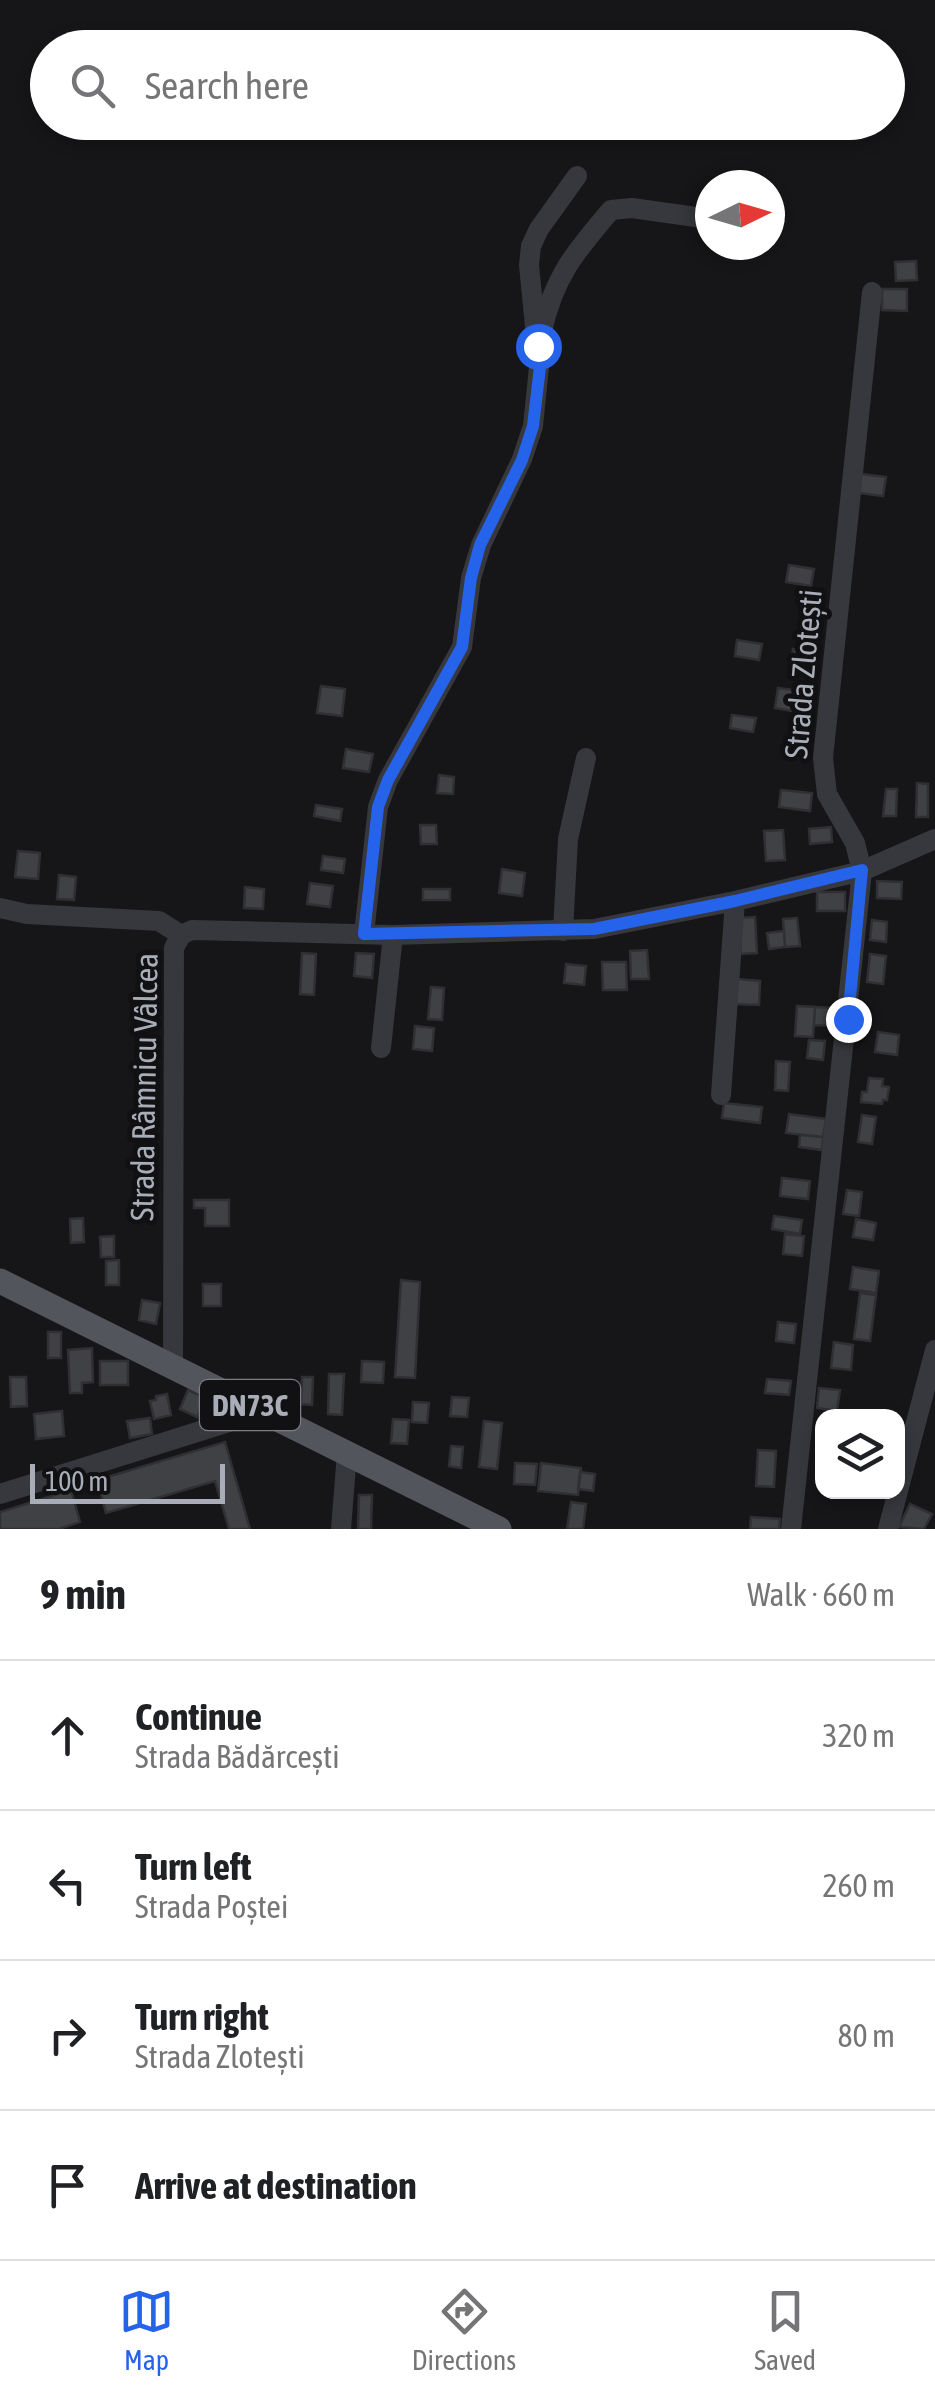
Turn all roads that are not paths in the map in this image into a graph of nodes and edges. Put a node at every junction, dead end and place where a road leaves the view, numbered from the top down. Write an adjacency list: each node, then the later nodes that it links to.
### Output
1 (577, 176): 4 (street)
2 (695, 216): 4 (street)
3 (872, 292): 7 (street, Strada Zlotești)
4 (538, 346): 11 (street)
5 (586, 758): 10 (street)
6 (935, 839): 7 (street)
7 (862, 870): 8 (street); 24 (street, Strada Zlotești)
8 (735, 901): 10 (street); 15 (street)
9 (0, 908): 13 (street, Strada Râmnicu Vâlcea)
10 (562, 931): 12 (street)
11 (364, 934): 12 (street); 13 (street)
12 (393, 935): 14 (street)
13 (181, 936): 18 (street, Strada Râmnicu Vâlcea)
14 (381, 1048)
15 (721, 1095)
16 (0, 1281): 18 (main road, DN73C)
17 (935, 1350): 25 (street)
18 (173, 1367): 19 (main road, DN73C)
19 (264, 1412): 20 (main road, DN73C); 21 (street)
20 (347, 1453): 22 (street); 23 (main road, DN73C)
21 (0, 1494)
22 (340, 1529)
23 (499, 1529)
24 (791, 1529)
25 (888, 1529)

